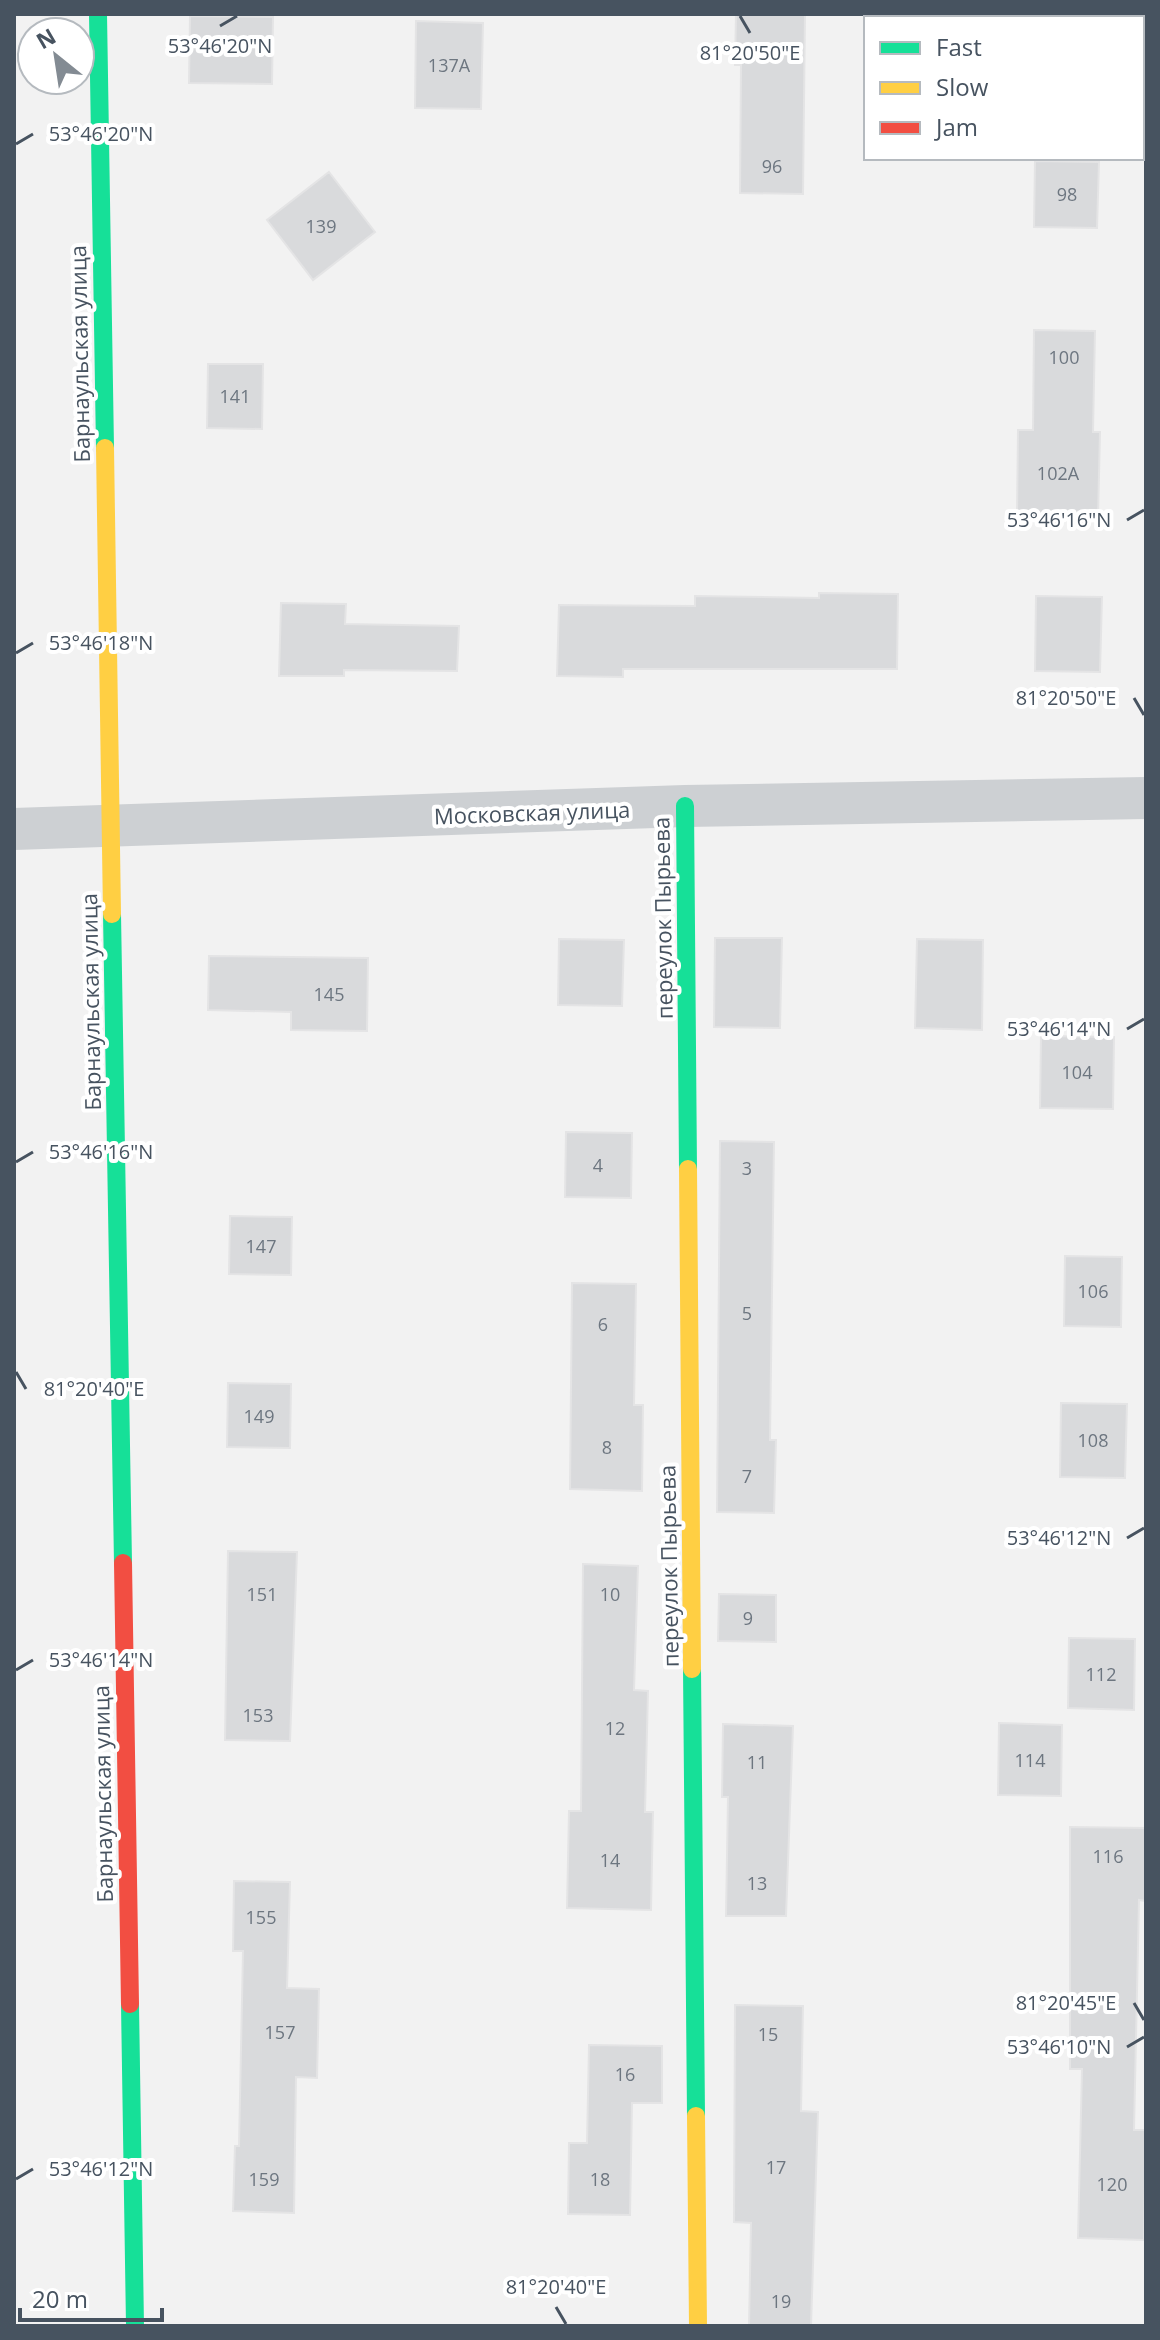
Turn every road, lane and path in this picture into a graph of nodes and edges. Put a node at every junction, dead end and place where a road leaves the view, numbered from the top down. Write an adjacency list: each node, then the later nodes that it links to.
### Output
1 (98, 14): 4 (street, Барнаульская улица)
2 (1146, 798): 3 (street, Московская улица)
3 (685, 806): 4 (street, Московская улица); 7 (street, переулок Пырьева)
4 (111, 828): 5 (street, Московская улица); 6 (street, Барнаульская улица)
5 (14, 829)
6 (135, 2326)
7 (698, 2326)

